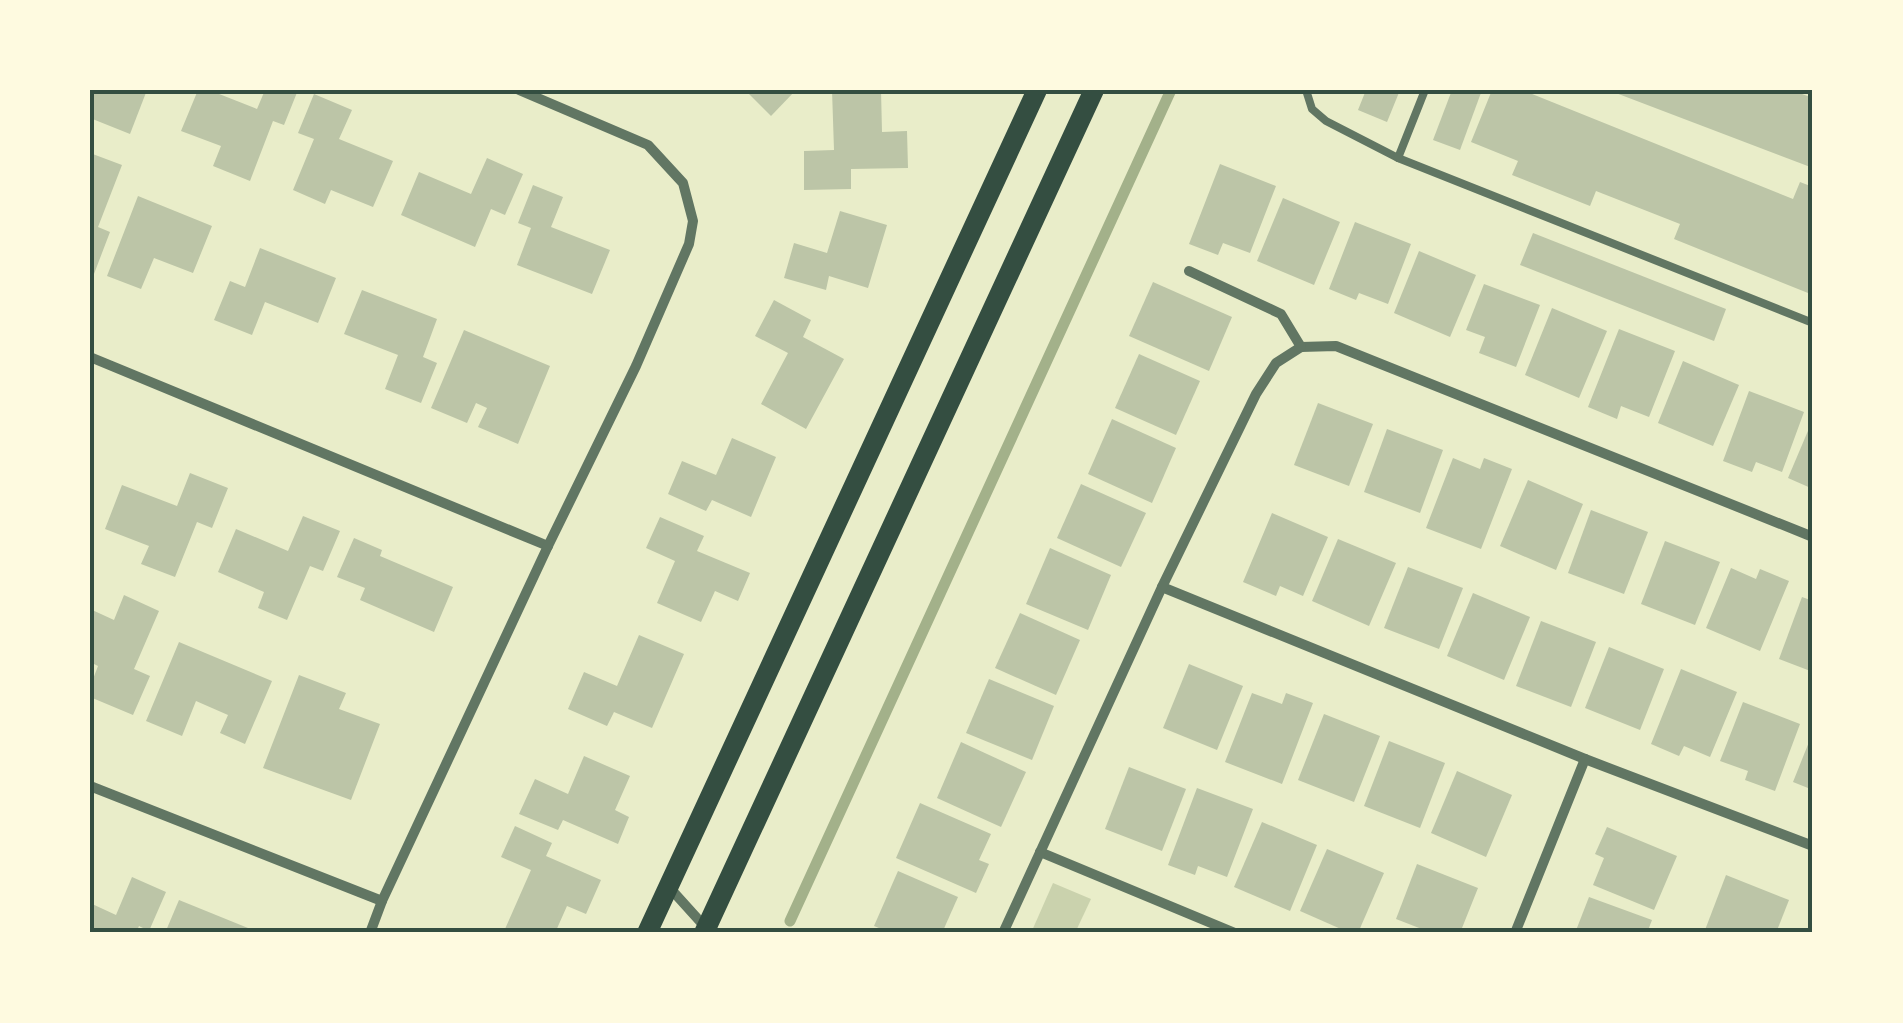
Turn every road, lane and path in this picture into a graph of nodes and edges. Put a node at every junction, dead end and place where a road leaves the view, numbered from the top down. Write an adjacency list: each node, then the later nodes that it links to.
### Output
1 (519, 90): 12 (street)
2 (1036, 90): 18 (main road)
3 (1094, 90): 20 (main road)
4 (1306, 90): 6 (lane)
5 (1425, 90): 6 (lane)
6 (1398, 158): 8 (lane)
7 (1189, 271): 9 (street)
8 (1813, 322)
9 (1301, 347): 11 (street); 13 (street)
10 (90, 357): 12 (street)
11 (1813, 537)
12 (548, 546): 19 (street)
13 (1162, 587): 14 (street); 17 (street)
14 (1585, 759): 16 (street); 25 (street)
15 (90, 786): 19 (street)
16 (1813, 846)
17 (1040, 852): 23 (street); 24 (street)
18 (669, 887): 20 (street); 22 (main road)
19 (382, 901): 21 (street)
20 (709, 931)
21 (370, 933)
22 (648, 933)
23 (1003, 933)
24 (1235, 933)
25 (1515, 933)

